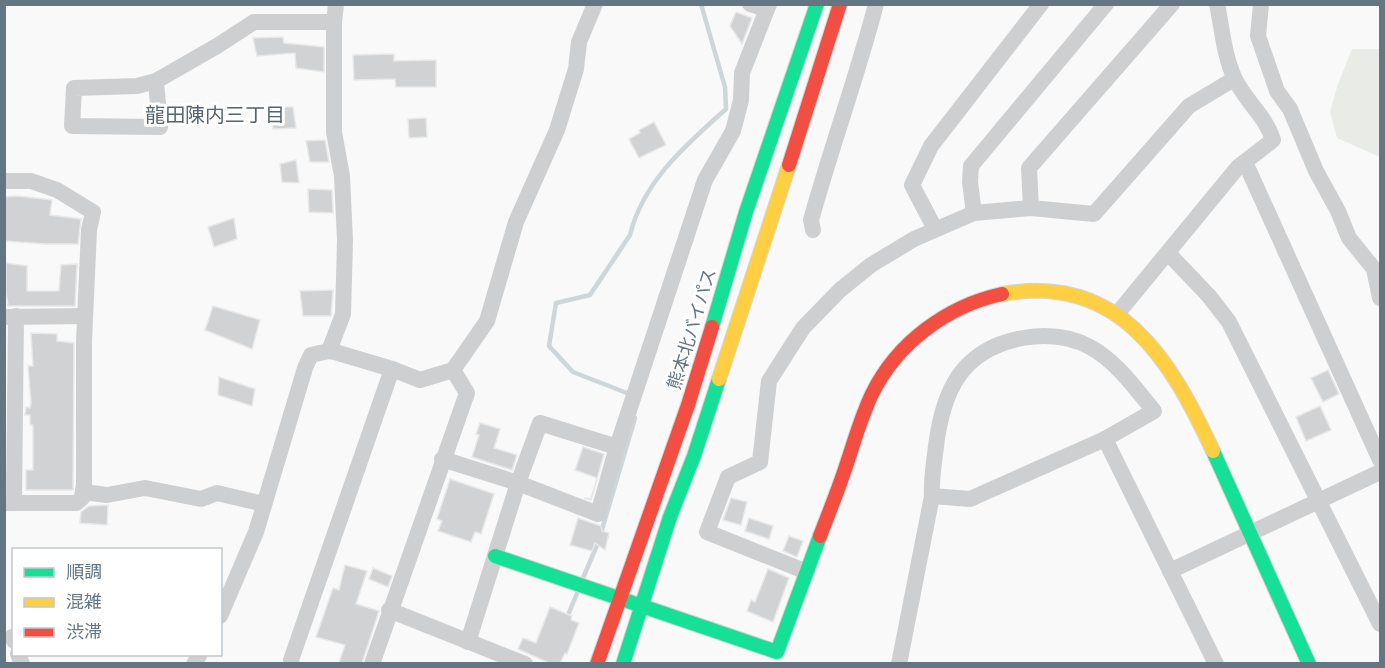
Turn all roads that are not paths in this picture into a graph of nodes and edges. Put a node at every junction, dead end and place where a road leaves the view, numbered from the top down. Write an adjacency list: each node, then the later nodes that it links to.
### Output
1 (336, 4): 13 (street)
2 (595, 4): 33 (street)
3 (750, 4): 12 (street)
4 (818, 4): 39 (main road, 熊本北バイパス)
5 (840, 4): 23 (main road)
6 (876, 4): 25 (street)
7 (1041, 4): 24 (street)
8 (1106, 4): 21 (street)
9 (1172, 4): 20 (street)
10 (1217, 4): 15 (street)
11 (1261, 4): 27 (street)
12 (768, 7): 36 (street)
13 (333, 22): 16 (street); 31 (street)
14 (841, 46): 23 (main road)
15 (1234, 79): 17 (street); 20 (street)
16 (156, 81): 16 (street)
17 (1245, 162): 26 (street); 38 (street)
18 (4, 181): 29 (street)
19 (737, 195): 22 (main road)
20 (1031, 208): 21 (street)
21 (974, 213): 24 (street)
22 (730, 218)
23 (769, 225): 52 (main road)
24 (935, 229): 50 (street)
25 (813, 230)
26 (1168, 254): 28 (street); 44 (street)
27 (1380, 298)
28 (1117, 314): 47 (main road); 50 (main road)
29 (85, 316): 30 (street); 42 (street)
30 (10, 317): 45 (street)
31 (329, 351): 32 (street); 46 (street)
32 (392, 369): 33 (street); 58 (street)
33 (453, 370): 37 (street)
34 (682, 377): 39 (main road)
35 (1106, 439): 43 (street); 43 (street); 49 (street)
36 (617, 447): 41 (street); 41 (street)
37 (442, 459): 41 (street); 53 (street)
38 (1380, 460)
39 (666, 465): 51 (main road, 熊本北バイパス)
40 (1380, 472): 44 (street)
41 (518, 483): 48 (street)
42 (83, 492): 45 (street); 46 (street)
43 (932, 496): 63 (street)
44 (1319, 501): 47 (street); 55 (street)
45 (9, 503)
46 (264, 504): 54 (street)
47 (1251, 533): 49 (street); 65 (main road)
48 (495, 556): 51 (main road); 56 (street)
49 (1170, 571): 64 (street)
50 (807, 572): 57 (main road)
51 (621, 599): 52 (main road); 61 (main road, 熊本北バイパス)
52 (642, 606): 57 (main road); 62 (main road)
53 (389, 610): 56 (street); 59 (street)
54 (222, 611)
55 (1380, 624)
56 (468, 642): 60 (street)
57 (775, 658)
58 (292, 663)
59 (372, 663)
60 (525, 663)
61 (597, 663)
62 (622, 663)
63 (899, 663)
64 (1216, 663)
65 (1309, 663)

